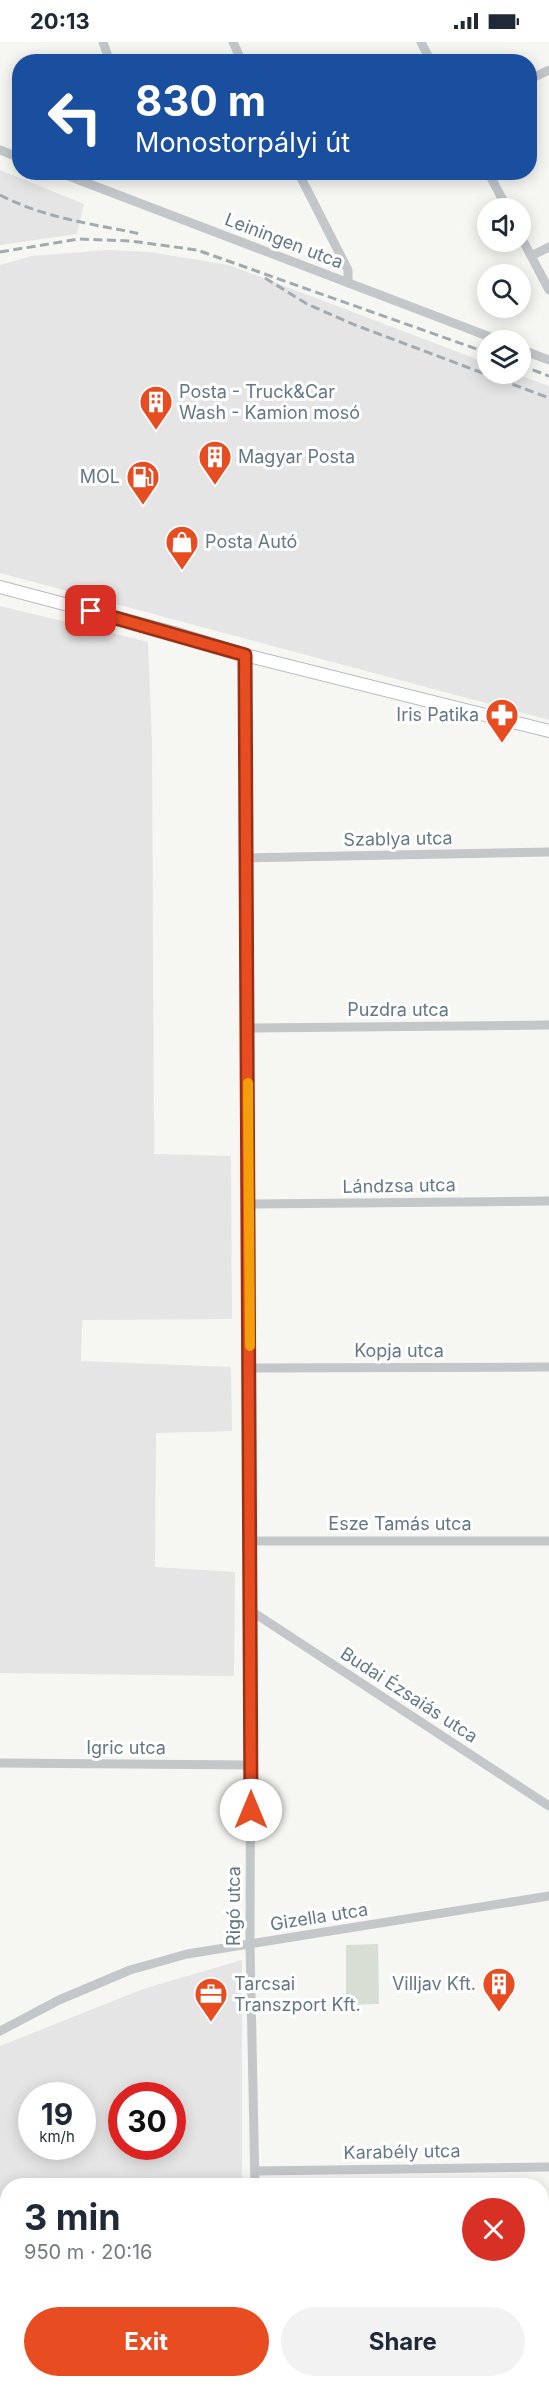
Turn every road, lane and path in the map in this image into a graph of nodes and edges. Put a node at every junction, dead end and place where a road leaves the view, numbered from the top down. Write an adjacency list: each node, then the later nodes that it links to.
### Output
1 (87, 180): 8 (street, Leiningen utca)
2 (302, 180): 8 (street)
3 (492, 180): 4 (street)
4 (502, 198)
5 (549, 247): 7 (street)
6 (529, 252): 7 (street)
7 (531, 256): 9 (street)
8 (348, 283): 10 (street, Leiningen utca)
9 (549, 290)
10 (477, 332)
11 (531, 353): 12 (street)
12 (549, 360)
13 (0, 587): 14 (street)
14 (245, 655): 15 (street); 17 (street, Rigó utca)
15 (549, 731)
16 (549, 852): 17 (street, Szablya utca)
17 (247, 858): 19 (street, Rigó utca)
18 (549, 1025): 19 (street, Puzdra utca)
19 (248, 1028): 21 (street, Rigó utca)
20 (549, 1201): 21 (street, Lándzsa utca)
21 (249, 1204): 23 (street, Rigó utca)
22 (549, 1367): 23 (street, Kopja utca)
23 (250, 1368): 24 (street, Rigó utca)
24 (251, 1541): 25 (street, Esze Tamás utca); 26 (street, Rigó utca)
25 (549, 1541)
26 (251, 1611): 28 (street, Rigó utca); 29 (street, Budai Ézsaiás utca)
27 (0, 1763): 28 (street, Igric utca)
28 (251, 1765): 31 (street, Rigó utca)
29 (549, 1806)
30 (549, 1896): 31 (street, Gizella utca)
31 (250, 1945): 32 (street, Gizella utca); 34 (street, Rigó utca)
32 (0, 2031)
33 (549, 2167): 34 (street, Karabély utca)
34 (255, 2171): 35 (street, Rigó utca)
35 (255, 2178)

